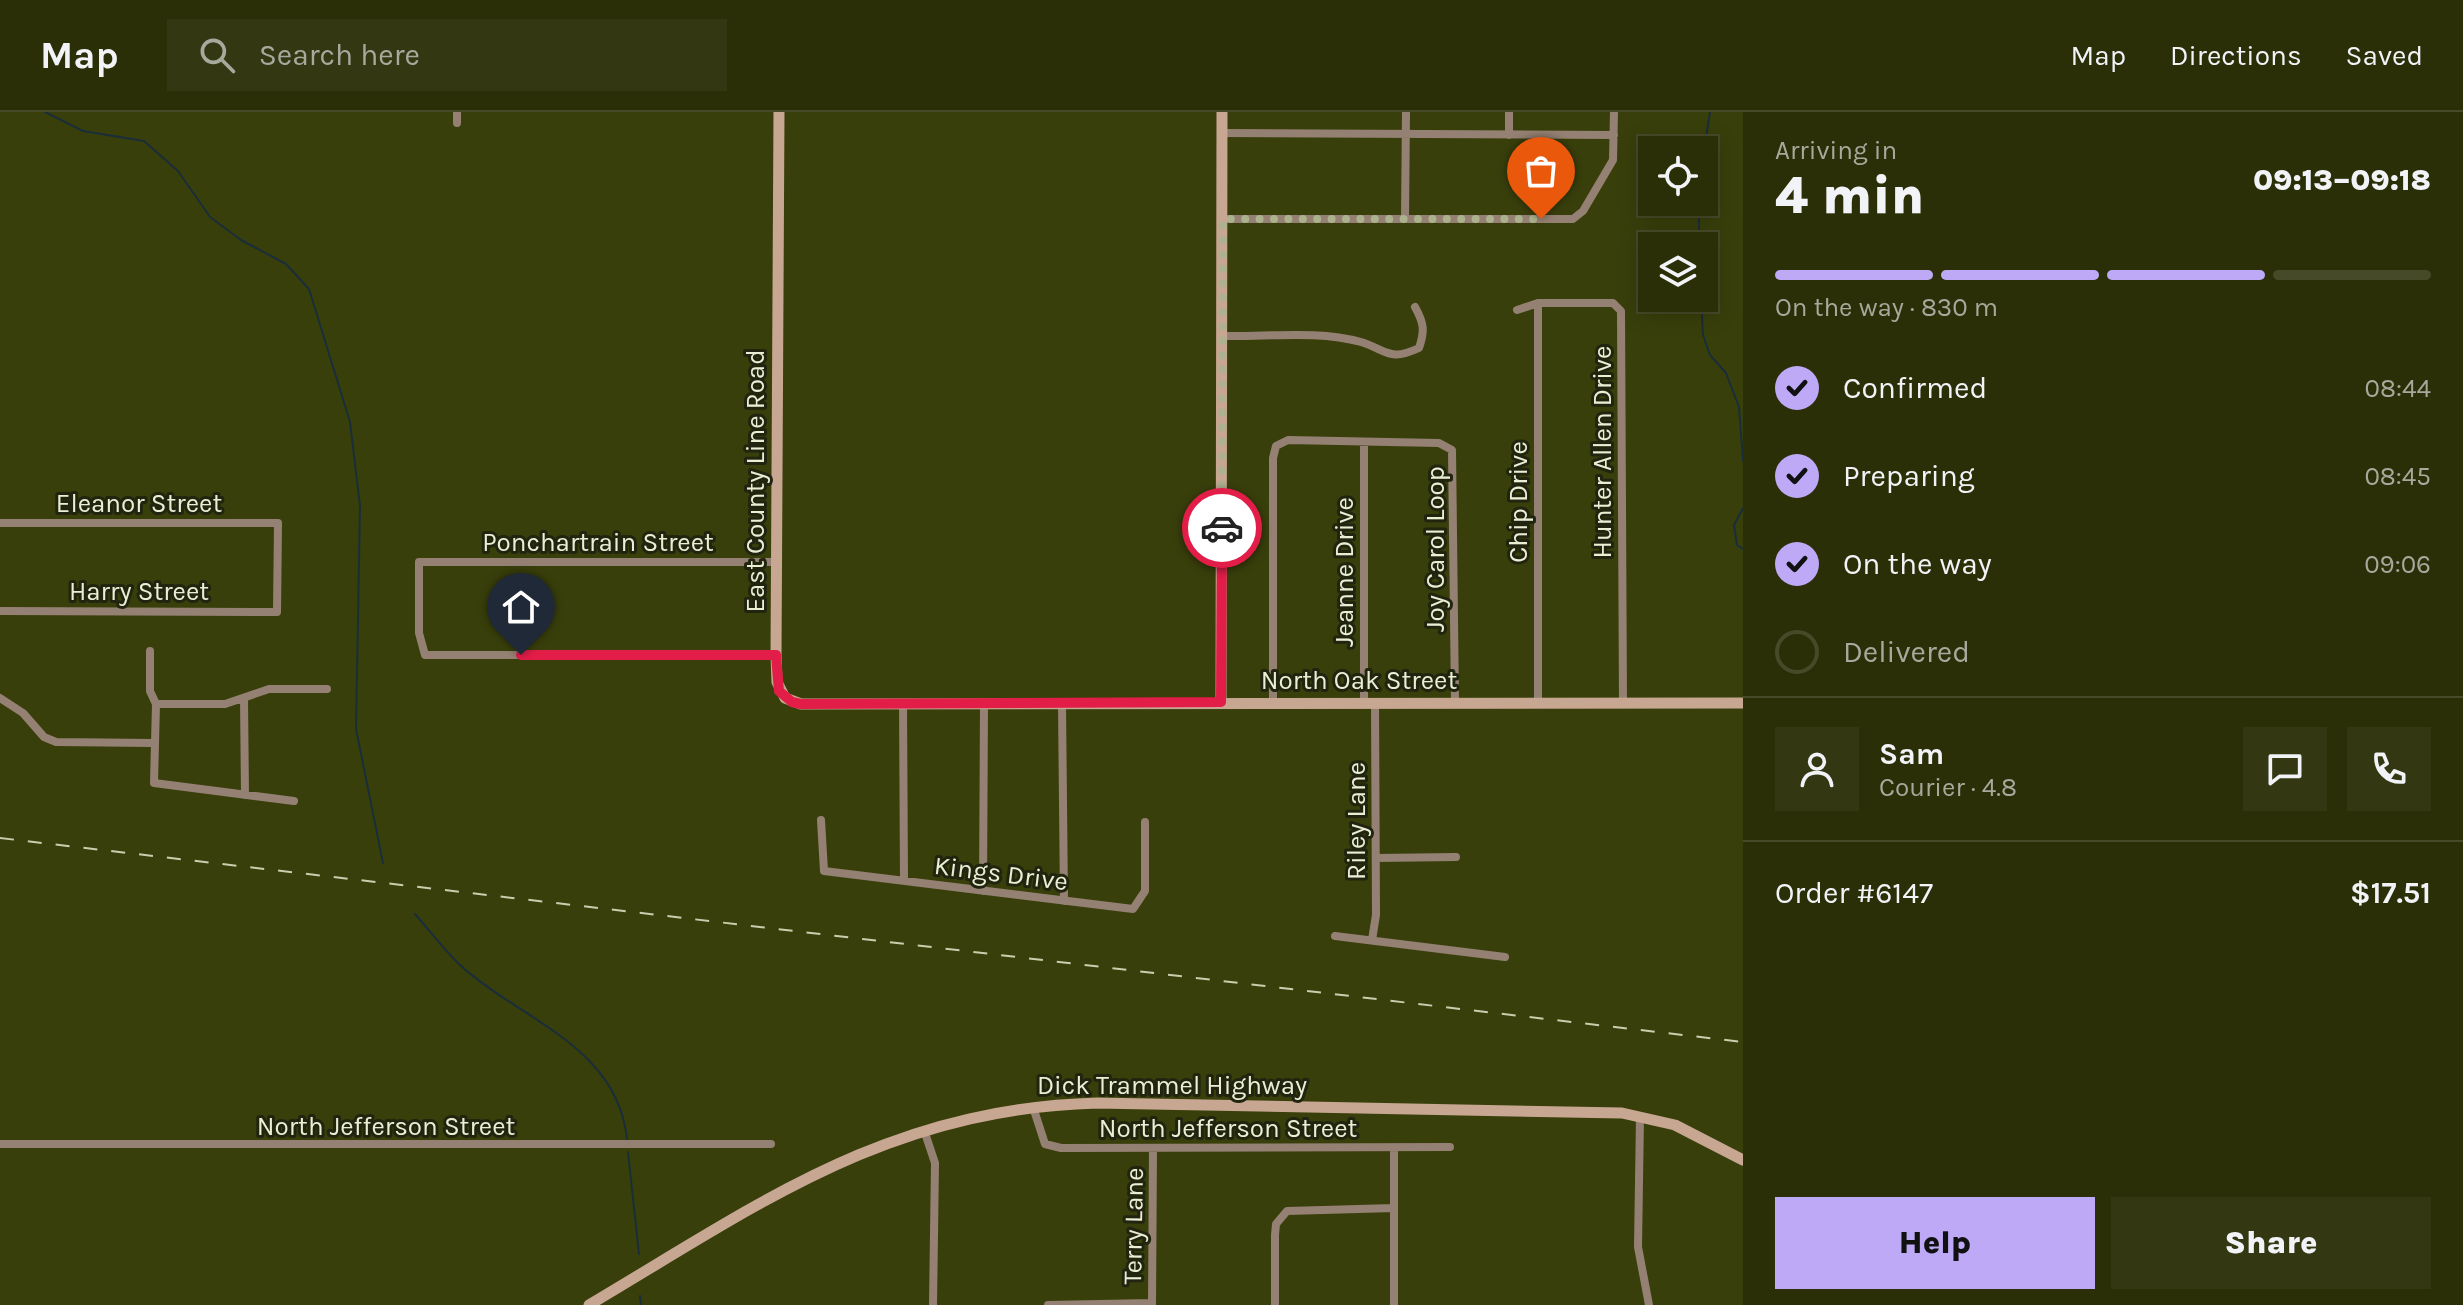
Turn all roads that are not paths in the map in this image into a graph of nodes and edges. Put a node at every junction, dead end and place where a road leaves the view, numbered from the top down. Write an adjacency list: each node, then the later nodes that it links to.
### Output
1 (457, 112): 7 (street)
2 (779, 112): 20 (street, East County Line Road)
3 (1222, 112): 8 (street)
4 (1406, 112): 9 (street)
5 (1509, 112): 10 (street)
6 (1614, 112): 11 (street)
7 (457, 123)
8 (1223, 133): 9 (street); 12 (street)
9 (1406, 134): 10 (street); 13 (street)
10 (1509, 135): 11 (street)
11 (1614, 135): 13 (street)
12 (1223, 219): 13 (street); 17 (street)
13 (1405, 219)
14 (1538, 303): 16 (street, Hunter Allen Drive); 30 (street, Chip Drive); 34 (street, Hunter Allen Drive)
15 (1415, 307): 17 (street)
16 (1517, 310)
17 (1223, 336): 31 (street)
18 (1364, 443): 29 (street, Joy Carol Loop); 32 (street, Joy Carol Loop); 33 (street, Jeanne Drive)
19 (0, 523): 22 (street, Eleanor Street)
20 (777, 562): 24 (street, East County Line Road); 24 (street, Ponchartrain Street)
21 (0, 611): 22 (street, Harry Street)
22 (277, 612)
23 (150, 651): 37 (street)
24 (776, 655): 28 (street, East County Line Road)
25 (327, 689): 27 (street)
26 (0, 698): 40 (street)
27 (244, 698): 37 (street); 41 (street)
28 (785, 698): 35 (street, North Oak Street)
29 (1455, 701): 30 (street, North Oak Street); 33 (street, North Oak Street)
30 (1538, 701): 34 (street, North Oak Street)
31 (1221, 702): 32 (street, North Oak Street); 39 (street, North Oak Street)
32 (1273, 702): 33 (street, North Oak Street)
33 (1370, 702): 46 (street, Riley Lane)
34 (1623, 702): 36 (street, North Oak Street)
35 (903, 703): 38 (street, North Oak Street); 47 (street)
36 (1743, 703)
37 (156, 704): 40 (street)
38 (984, 704): 39 (street, North Oak Street); 48 (street)
39 (1062, 704): 49 (street)
40 (153, 743): 41 (street)
41 (245, 795): 42 (street)
42 (294, 801)
43 (821, 820): 47 (street, Kings Drive)
44 (1145, 822): 49 (street, Kings Drive)
45 (1456, 857): 46 (street)
46 (1376, 858): 51 (street, Riley Lane)
47 (904, 880): 48 (street, Kings Drive)
48 (983, 891): 49 (street, Kings Drive)
49 (1064, 901)
50 (1335, 936): 51 (street)
51 (1372, 940): 52 (street)
52 (1505, 957)
53 (1033, 1107): 54 (street, Dick Trammel Highway); 55 (street, Dick Trammel Highway); 59 (street, North Jefferson Street)
54 (1640, 1117): 61 (street, Dick Trammel Highway); 69 (street)
55 (924, 1129): 64 (street, Dick Trammel Highway); 65 (street)
56 (0, 1144): 57 (street, North Jefferson Street)
57 (771, 1144)
58 (1450, 1147): 60 (street, North Jefferson Street)
59 (1153, 1148): 60 (street, North Jefferson Street); 63 (street, Terry Lane)
60 (1394, 1148): 62 (street)
61 (1743, 1160)
62 (1394, 1208): 67 (street); 68 (street)
63 (1152, 1304): 66 (street)
64 (589, 1305)
65 (933, 1305)
66 (1048, 1305)
67 (1275, 1305)
68 (1394, 1305)
69 (1649, 1305)

